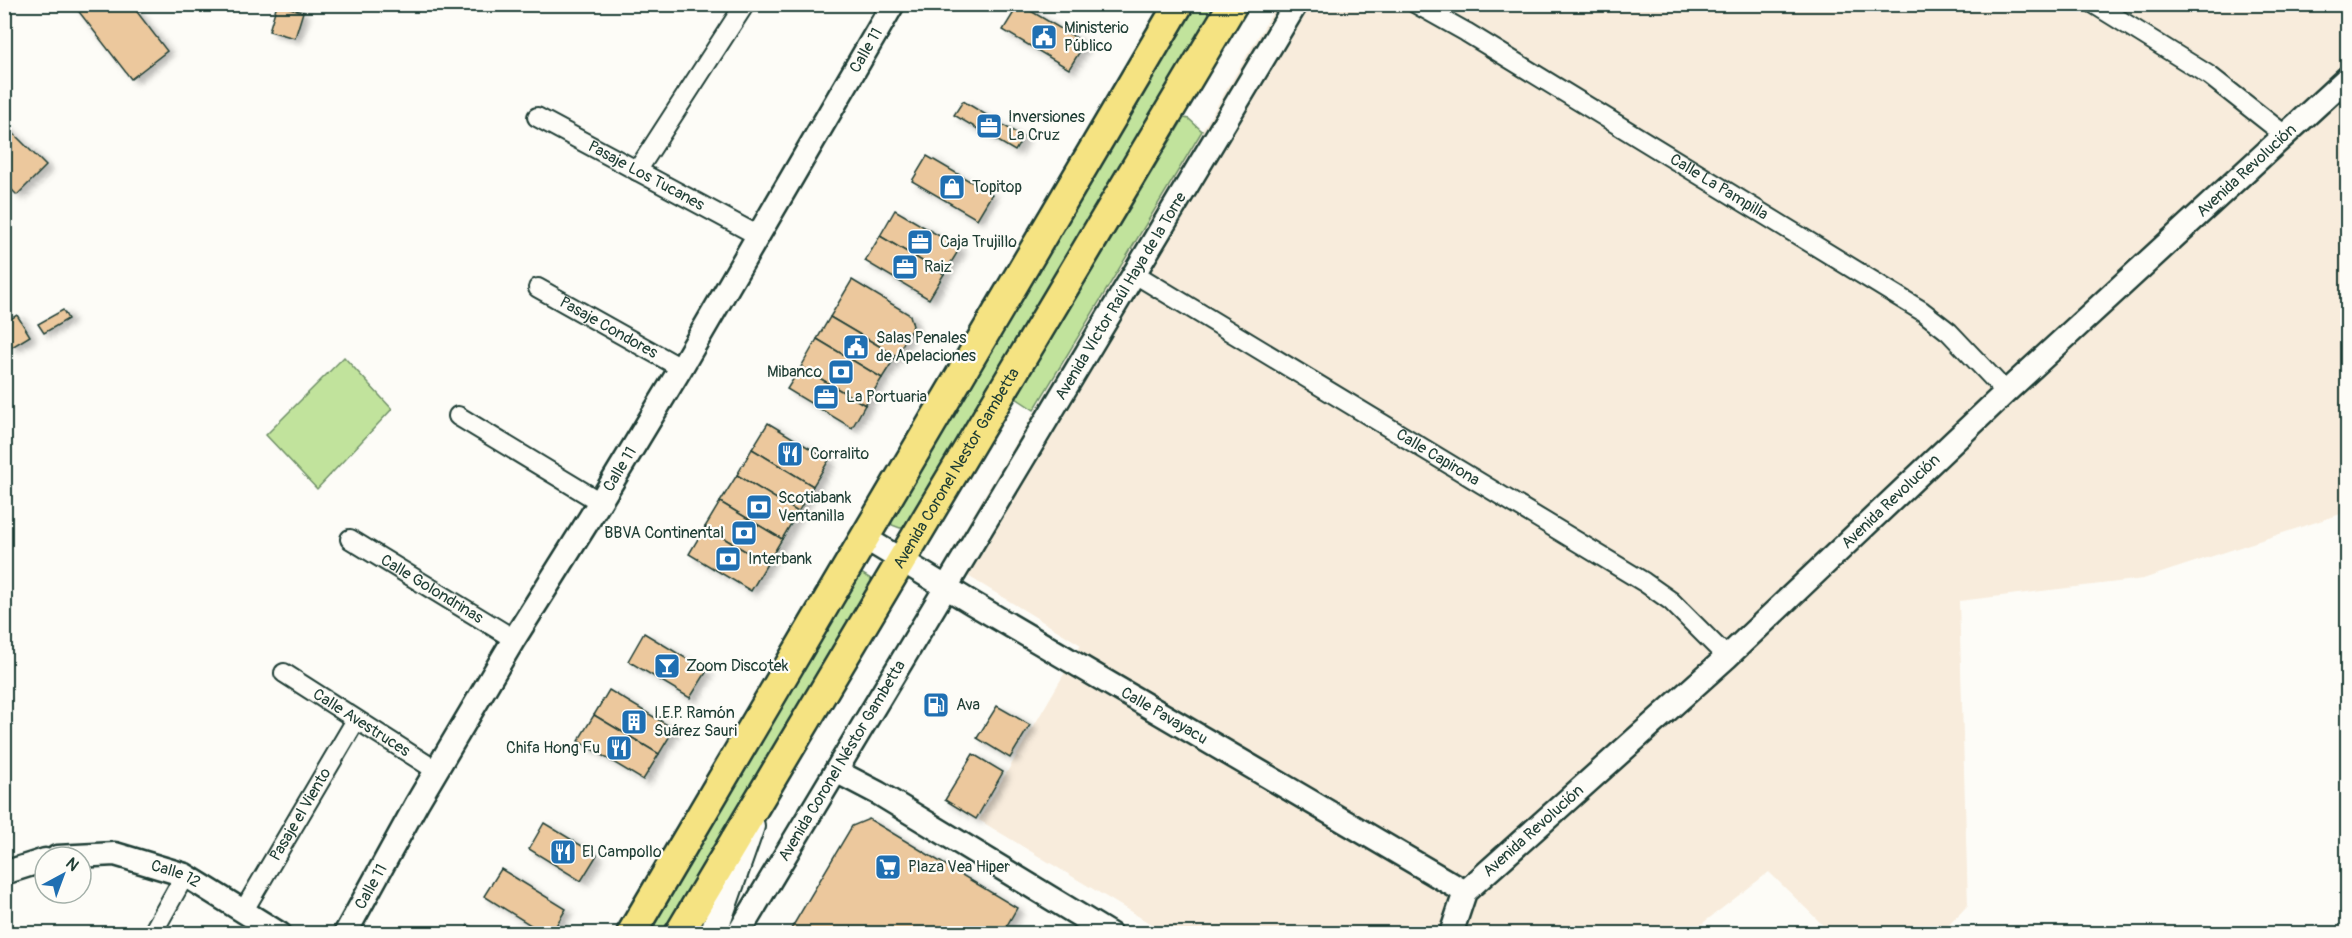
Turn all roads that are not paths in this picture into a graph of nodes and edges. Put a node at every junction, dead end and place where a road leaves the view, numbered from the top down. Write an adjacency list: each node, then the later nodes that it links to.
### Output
1 (745, 4): 11 (street)
2 (893, 4): 12 (street, Calle 11)
3 (1179, 4): 20 (highway)
4 (1233, 4): 21 (highway, Avenida Coronel Nestor Gambetta)
5 (1296, 4): 13 (street, Avenida Víctor Raúl Haya de la Torre)
6 (1416, 4): 16 (street, Calle La Pampilla)
7 (2094, 4): 10 (street)
8 (2348, 77): 10 (street, Avenida Revolución)
9 (537, 117): 11 (street, Pasaje Los Tucanes)
10 (2286, 136): 16 (street, Avenida Revolución)
11 (637, 171): 12 (street, Pasaje Los Tucanes)
12 (757, 235): 15 (street, Calle 11)
13 (1135, 274): 22 (street, Avenida Víctor Raúl Haya de la Torre); 24 (street, Calle Capirona)
14 (538, 288): 15 (street, Pasaje Condores)
15 (681, 368): 18 (street, Calle 11)
16 (2006, 392): 24 (street, Avenida Revolución)
17 (458, 416): 18 (street)
18 (600, 502): 23 (street, Calle 11)
19 (350, 538): 23 (street, Calle Golondrinas)
20 (865, 538): 21 (street, Calle Pavayacu); 39 (highway)
21 (901, 561): 22 (street, Calle Pavayacu); 29 (highway, Avenida Coronel Nestor Gambetta)
22 (946, 588): 28 (street, Avenida Coronel Néstor Gambetta); 34 (street, Calle Pavayacu)
23 (514, 639): 27 (street, Calle 11)
24 (1727, 657): 34 (street, Avenida Revolución)
25 (284, 673): 26 (street, Calle Avestruces)
26 (356, 720): 27 (street, Calle Avestruces); 35 (street, Pasaje el Viento)
27 (437, 771): 38 (street, Calle 11)
28 (836, 771): 42 (street, Avenida Coronel Néstor Gambetta); 43 (street)
29 (762, 794): 40 (highway, Avenida Coronel Nestor Gambetta); 41 (main road)
30 (93, 855): 33 (street, Calle 12)
31 (33, 864): 32 (street)
32 (4, 873)
33 (185, 875): 35 (street, Calle 12); 36 (street)
34 (1465, 892): 44 (street, Avenida Revolución)
35 (244, 910): 37 (street, Calle 12)
36 (152, 933)
37 (280, 933)
38 (345, 933)
39 (631, 933)
40 (679, 933)
41 (713, 933)
42 (738, 933)
43 (1110, 933)
44 (1451, 933)

